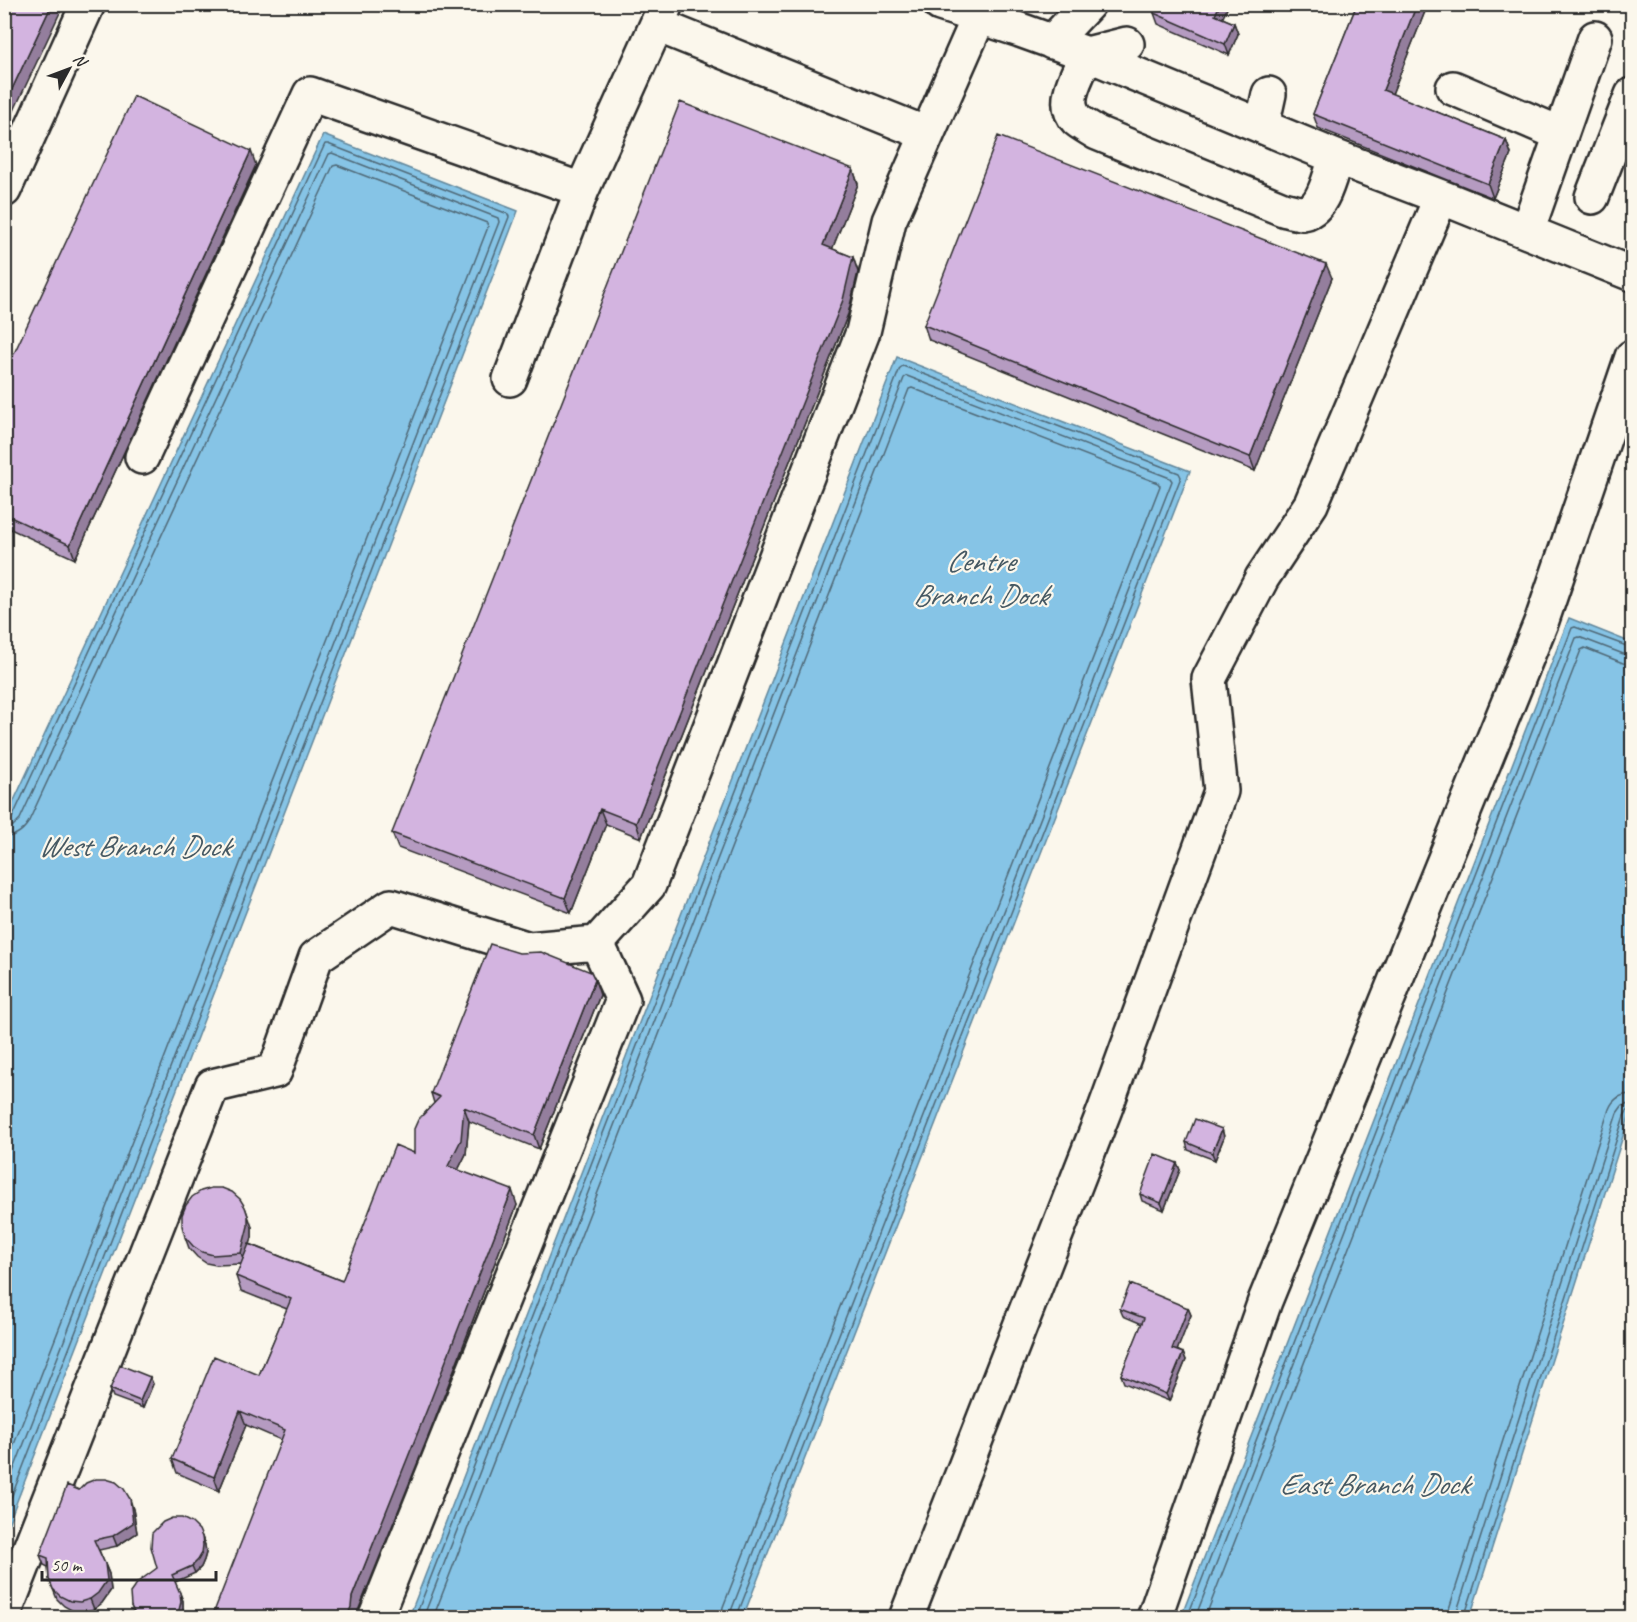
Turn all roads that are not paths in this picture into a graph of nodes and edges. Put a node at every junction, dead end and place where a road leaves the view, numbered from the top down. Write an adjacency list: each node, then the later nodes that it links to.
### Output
1 (88, 4): 19 (street)
2 (1088, 4): 7 (street)
3 (961, 9): 5 (street); 16 (street)
4 (661, 14): 16 (street); 20 (street)
5 (1025, 17): 7 (street)
6 (1595, 38): 17 (street)
7 (1052, 42): 9 (street)
8 (1127, 44): 9 (street)
9 (1087, 54): 14 (street); 18 (street)
10 (1212, 80): 14 (street)
11 (1453, 88): 17 (street)
12 (1269, 94): 15 (street)
13 (1632, 95): 22 (street)
14 (1228, 112): 15 (street)
15 (1262, 126): 18 (street)
16 (927, 134): 28 (street)
17 (1561, 134): 23 (street)
18 (1335, 157): 21 (street)
19 (4, 190)
20 (582, 190): 26 (street); 27 (street)
21 (1441, 197): 23 (street); 31 (street)
22 (1592, 197)
23 (1527, 231): 24 (street)
24 (1632, 274)
25 (1632, 357): 32 (street)
26 (510, 379)
27 (142, 457)
28 (597, 943): 29 (street); 30 (street)
29 (4, 1614)
30 (375, 1617)
31 (906, 1617)
32 (1154, 1617)

